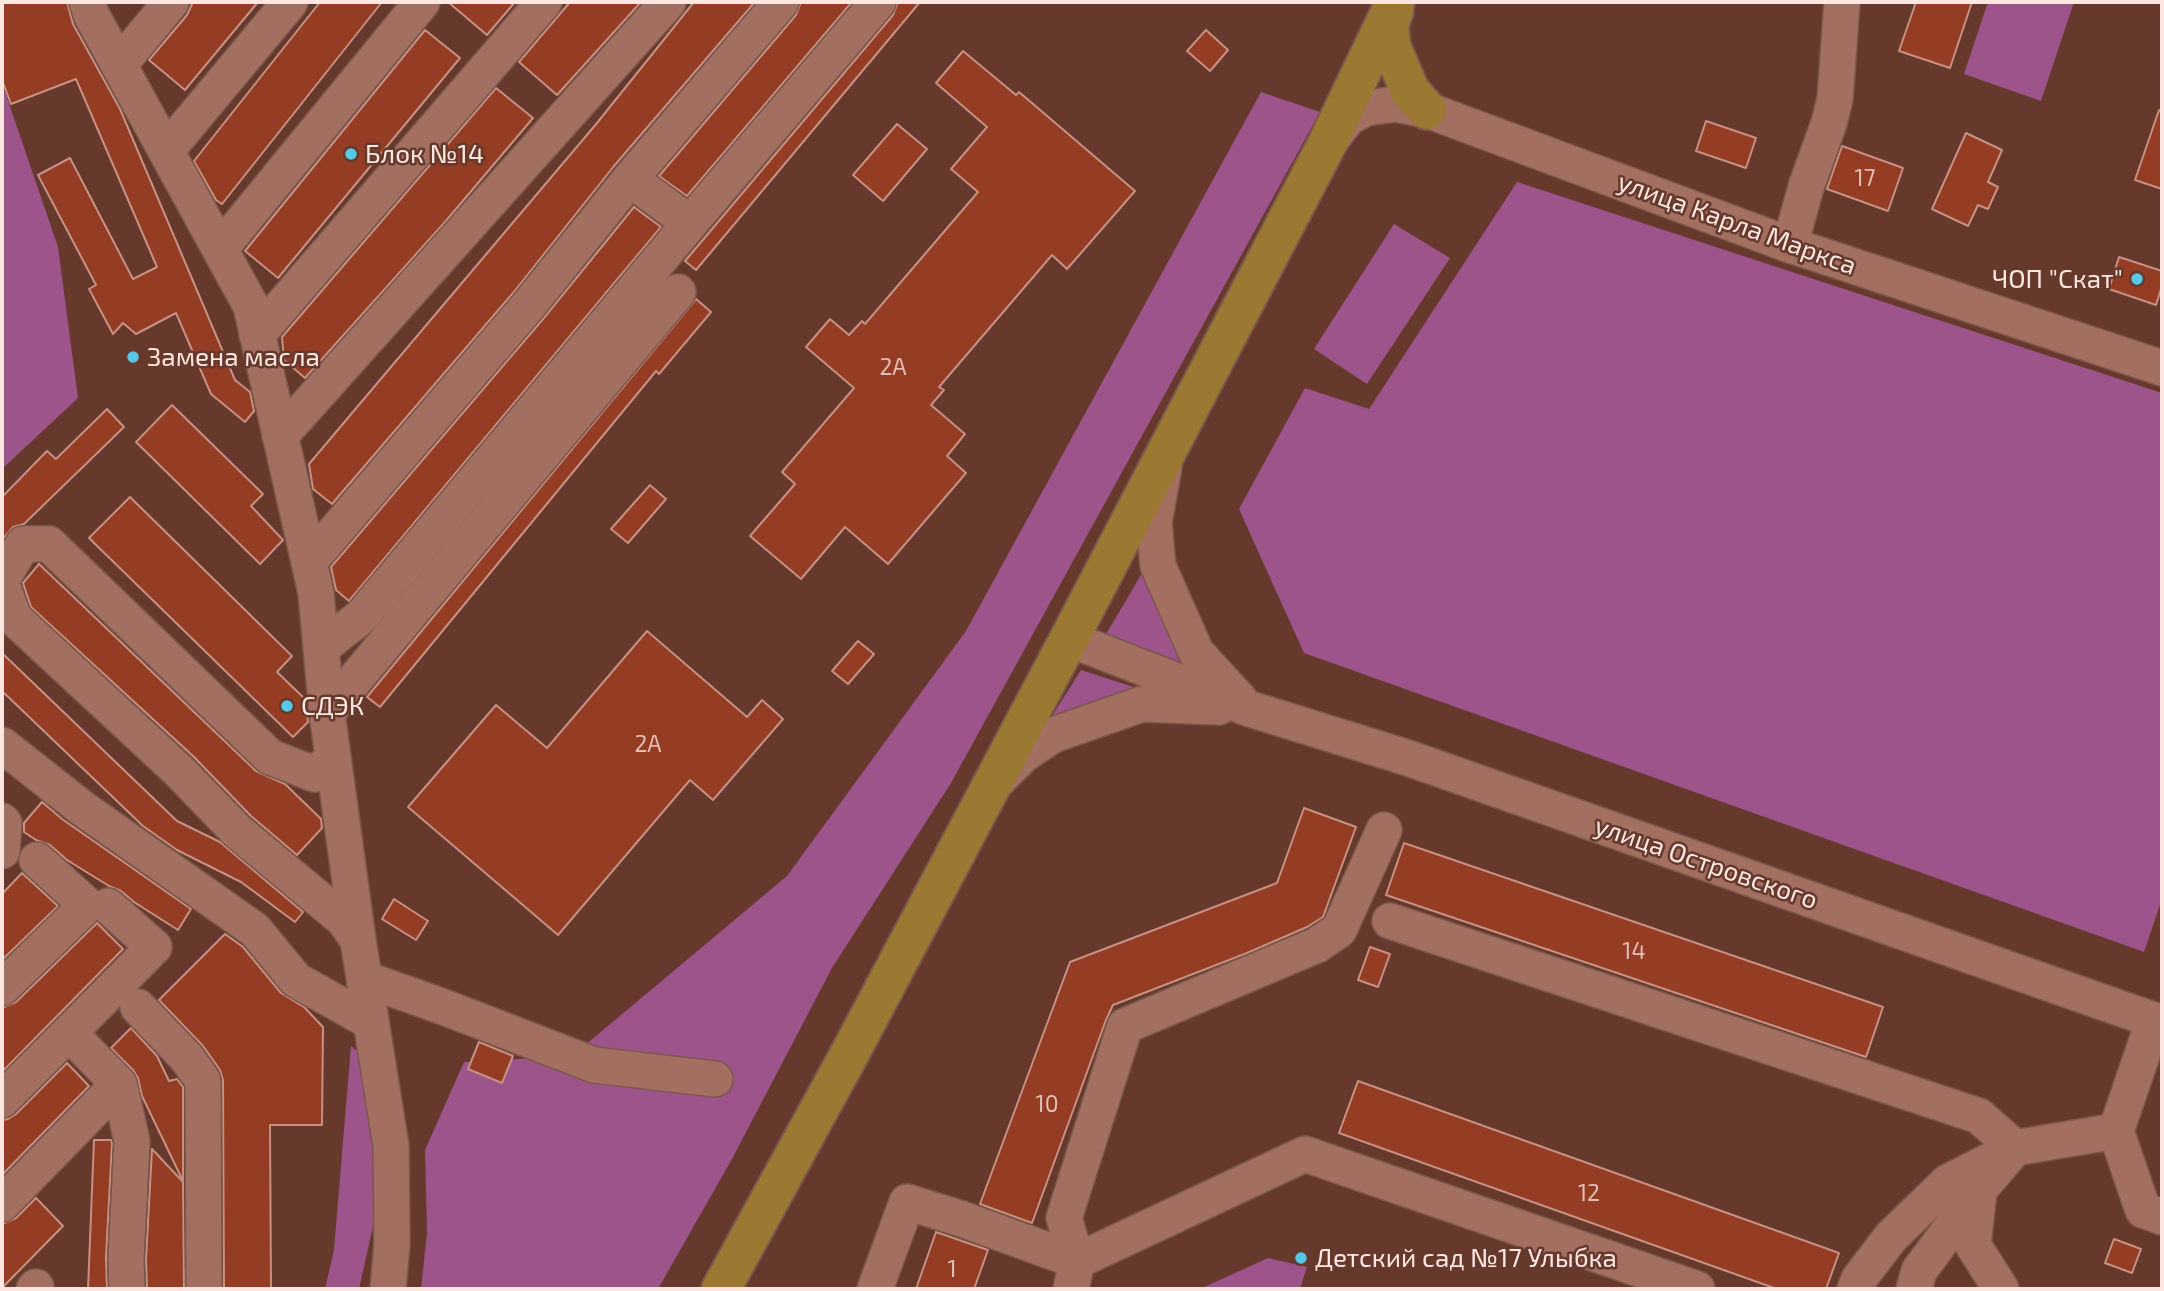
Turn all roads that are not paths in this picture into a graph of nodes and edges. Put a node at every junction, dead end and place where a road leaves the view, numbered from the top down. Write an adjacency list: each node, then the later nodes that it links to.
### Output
1 (87, 2): 11 (street)
2 (171, 2): 11 (street)
3 (290, 2): 14 (street)
4 (422, 2): 18 (street)
5 (544, 2): 20 (street)
6 (668, 2): 22 (street)
7 (781, 2): 15 (street)
8 (878, 2): 16 (street)
9 (1396, 2): 12 (main road); 13 (main road)
10 (1842, 2): 17 (street)
11 (119, 65): 14 (street)
12 (1427, 110): 13 (street, улица Карла Маркса); 17 (street, улица Карла Маркса)
13 (1326, 146): 23 (main road)
14 (166, 151): 18 (street)
15 (630, 179): 16 (street); 24 (street)
16 (690, 223): 29 (street)
17 (1790, 245): 21 (street, улица Карла Маркса)
18 (220, 249): 20 (street)
19 (678, 292): 31 (street)
20 (257, 335): 22 (street)
21 (2162, 368)
22 (280, 436): 24 (street)
23 (1167, 452): 27 (main road); 30 (street)
24 (309, 562): 29 (street)
25 (2, 579): 33 (street)
26 (2, 585): 37 (street)
27 (1069, 639): 30 (street); 34 (main road)
28 (2, 640): 37 (street)
29 (321, 648): 31 (street)
30 (1247, 708): 34 (street); 47 (street, улица Островского)
31 (327, 713): 33 (street)
32 (2, 745): 46 (street)
33 (333, 759): 42 (street)
34 (989, 790): 61 (main road)
35 (2, 821): 38 (street)
36 (1384, 830): 57 (street)
37 (237, 831): 42 (street)
38 (2, 851)
39 (37, 860): 44 (street)
40 (108, 905): 48 (street)
41 (1390, 921): 53 (street)
42 (358, 940): 43 (street)
43 (365, 982): 46 (street); 49 (street)
44 (2, 988)
45 (138, 1007): 59 (street)
46 (371, 1022): 60 (street)
47 (2158, 1022): 52 (street)
48 (69, 1033): 50 (street); 51 (street)
49 (715, 1079)
50 (119, 1084): 55 (street); 58 (street)
51 (2, 1100)
52 (2116, 1131): 53 (street); 56 (street)
53 (2015, 1149): 54 (street); 64 (street)
54 (1979, 1190): 65 (street); 66 (street)
55 (2, 1204)
56 (2162, 1217)
57 (1074, 1275): 62 (street); 63 (street)
58 (127, 1289)
59 (204, 1289)
60 (388, 1289)
61 (721, 1289)
62 (875, 1289)
63 (1697, 1289)
64 (1855, 1289)
65 (1914, 1289)
66 (2001, 1289)

